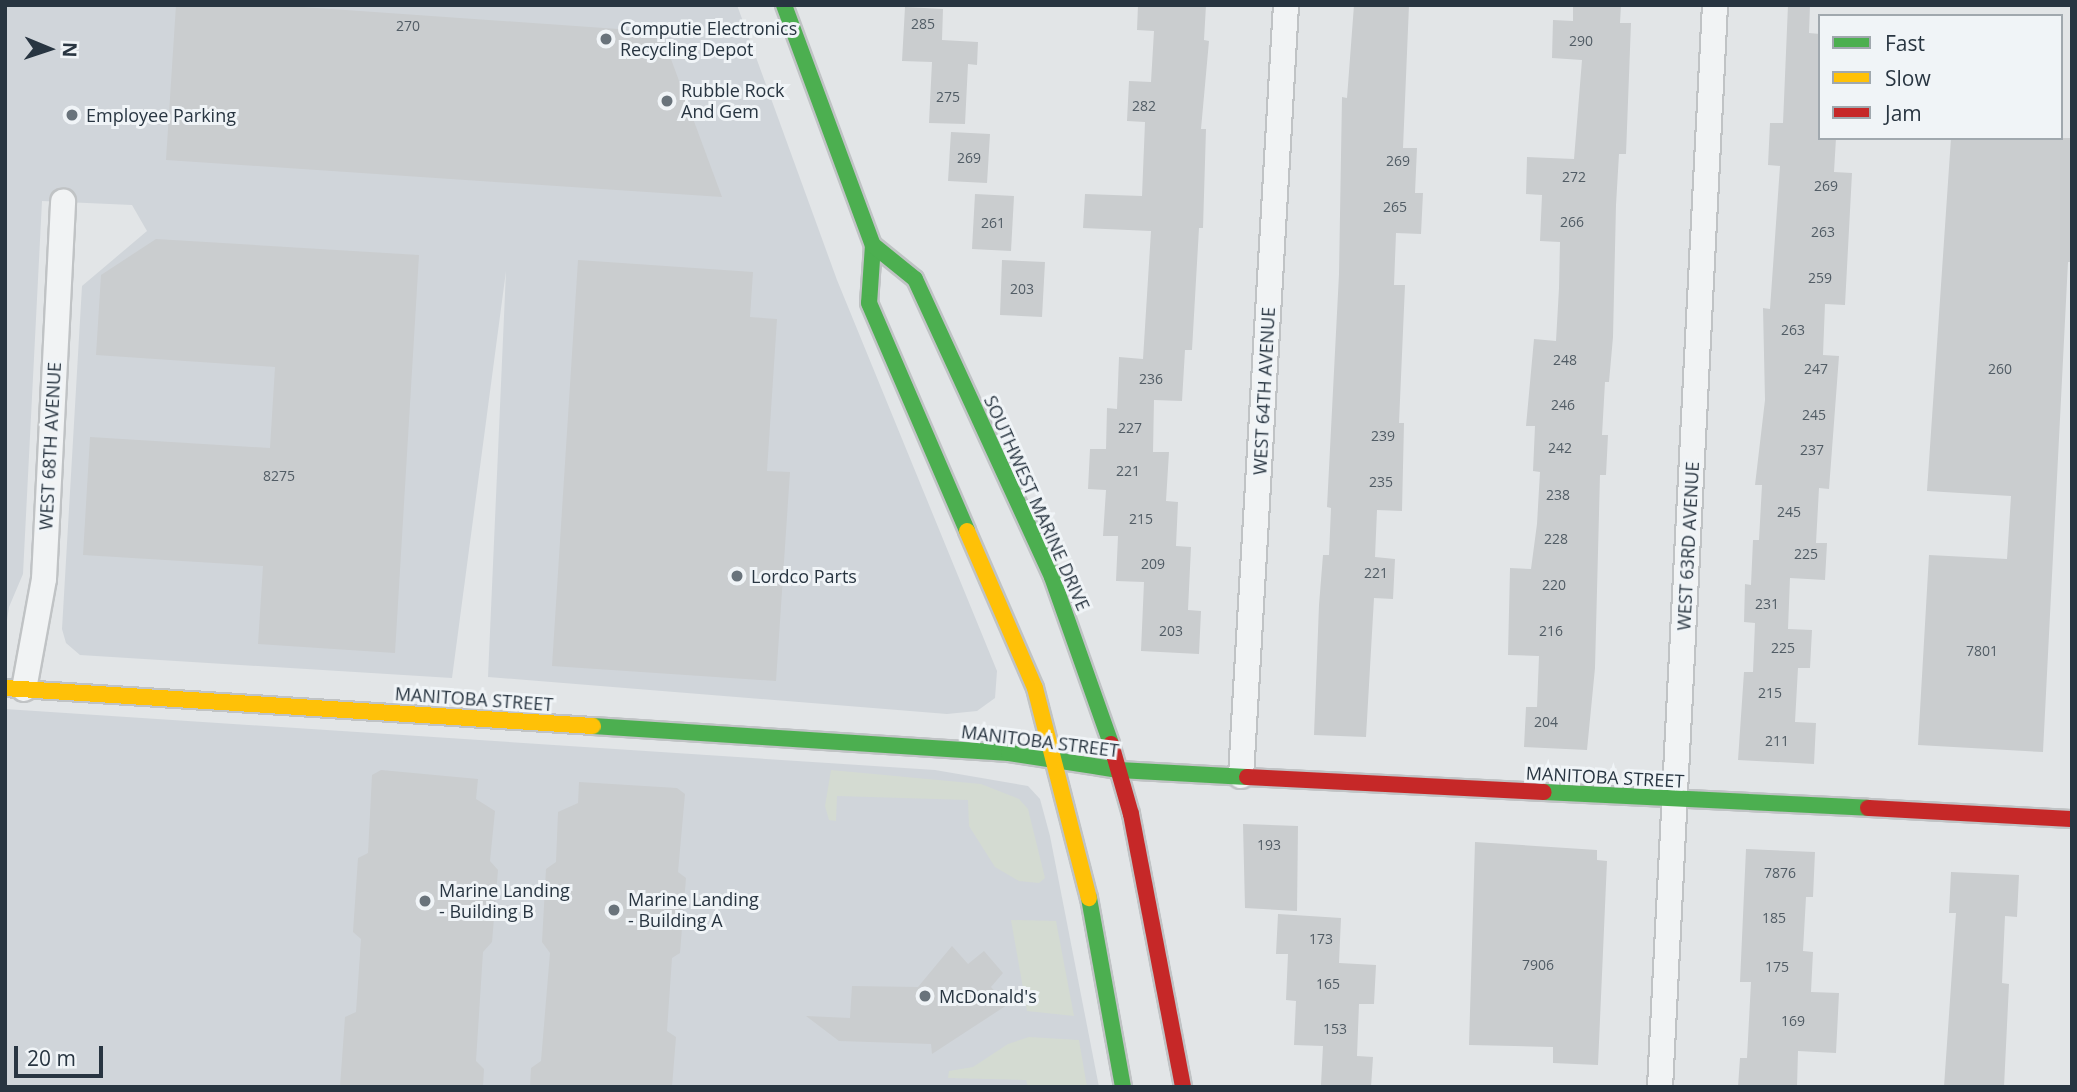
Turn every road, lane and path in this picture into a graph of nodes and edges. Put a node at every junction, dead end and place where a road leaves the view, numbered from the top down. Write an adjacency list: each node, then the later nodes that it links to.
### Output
1 (784, 5): 5 (main road)
2 (1286, 5): 9 (street, WEST 64TH AVENUE)
3 (1715, 5): 10 (street, WEST 63RD AVENUE)
4 (63, 201): 6 (street, WEST 68TH AVENUE)
5 (873, 245): 7 (main road); 8 (main road, SOUTHWEST MARINE DRIVE)
6 (15, 688): 7 (main road, MANITOBA STREET)
7 (1054, 761): 8 (main road, MANITOBA STREET); 12 (main road)
8 (1119, 770): 9 (main road, MANITOBA STREET); 13 (main road, SOUTHWEST MARINE DRIVE)
9 (1241, 776): 10 (main road, MANITOBA STREET)
10 (1675, 800): 11 (main road, MANITOBA STREET); 14 (street, WEST 63RD AVENUE)
11 (2072, 819)
12 (1123, 1087)
13 (1182, 1087)
14 (1660, 1087)

